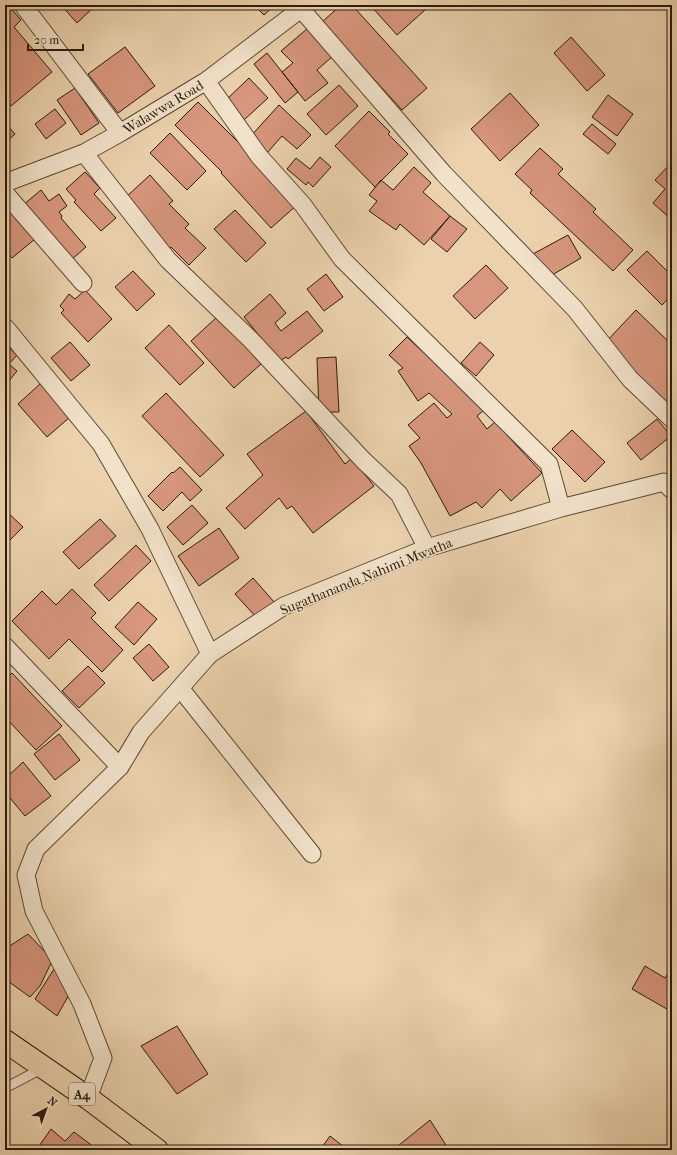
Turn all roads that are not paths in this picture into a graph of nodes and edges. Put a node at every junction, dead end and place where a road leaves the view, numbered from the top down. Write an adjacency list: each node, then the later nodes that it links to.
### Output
1 (23, 5): 4 (street)
2 (303, 7): 3 (street, Walawwa Road); 10 (street)
3 (206, 81): 4 (street, Walawwa Road); 12 (street)
4 (120, 134): 5 (street, Walawwa Road)
5 (84, 153): 6 (street, Walawwa Road); 13 (street)
6 (5, 183)
7 (5, 193): 8 (street)
8 (83, 283)
9 (5, 327): 15 (street)
10 (672, 419)
11 (669, 481): 12 (street, Sugathananda Nahimi Mwatha)
12 (562, 508): 13 (street, Sugathananda Nahimi Mwatha)
13 (427, 548): 15 (street, Sugathananda Nahimi Mwatha)
14 (5, 646): 17 (street)
15 (210, 654): 16 (street, Sugathananda Nahimi Mwatha)
16 (180, 688): 17 (street, Sugathananda Nahimi Mwatha); 18 (street)
17 (120, 767): 22 (street, Sugathananda Nahimi Mwatha)
18 (312, 854)
19 (5, 1041): 20 (highway, A4)
20 (44, 1067): 21 (lane); 22 (highway, A4)
21 (5, 1088)
22 (88, 1098): 23 (highway, A4)
23 (157, 1150)

